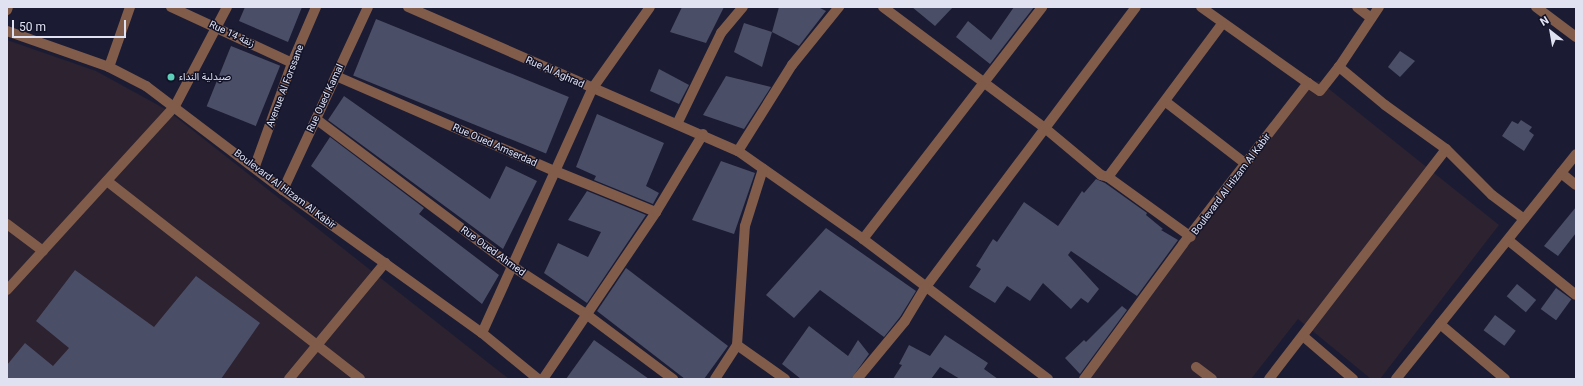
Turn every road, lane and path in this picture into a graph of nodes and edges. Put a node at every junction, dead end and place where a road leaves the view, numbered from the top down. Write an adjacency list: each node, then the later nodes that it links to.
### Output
1 (130, 7): 23 (street)
2 (172, 7): 19 (street, Rue 14 زنقة)
3 (227, 7): 19 (street)
4 (316, 7): 22 (street, Avenue Al Forssane)
5 (368, 7): 25 (street, Rue Oued Kamal)
6 (408, 7): 28 (street, Rue Al Aghrad)
7 (650, 7): 28 (street)
8 (743, 7): 32 (street)
9 (839, 7): 36 (street)
10 (883, 7): 26 (street)
11 (1136, 7): 33 (street)
12 (1201, 7): 18 (street)
13 (1357, 7): 17 (street)
14 (1379, 7): 17 (street)
15 (1536, 7): 21 (street)
16 (1039, 8): 26 (street)
17 (1371, 18): 24 (street)
18 (1222, 24): 27 (street); 29 (street)
19 (218, 27): 22 (street, Rue 14 زنقة); 30 (street)
20 (9, 30): 23 (street, Boulevard Al Hizam Al Kabir)
21 (1576, 37)
22 (292, 63): 39 (street, Avenue Al Forssane)
23 (109, 66): 30 (street, Boulevard Al Hizam Al Kabir)
24 (1339, 67): 27 (street); 35 (street)
25 (336, 76): 31 (street, Rue Oued Kamal); 41 (street, Rue Oued Amserdad)
26 (984, 83): 33 (street); 51 (street)
27 (1308, 83): 38 (street, Boulevard Al Hizam Al Kabir)
28 (592, 89): 32 (street, Rue Al Aghrad); 41 (street)
29 (1166, 102): 38 (street); 43 (street)
30 (175, 106): 39 (street, Boulevard Al Hizam Al Kabir); 44 (street)
31 (316, 119): 46 (street, Rue Oued Kamal); 55 (street, Rue Oued Ahmed)
32 (677, 124): 34 (street, Rue Al Aghrad)
33 (1046, 129): 43 (street); 56 (street)
34 (703, 134): 36 (street, Rue Al Aghrad); 47 (street)
35 (1446, 149): 48 (street); 62 (street)
36 (738, 151): 40 (street, Rue Al Aghrad)
37 (1576, 154): 42 (street)
38 (1246, 164): 50 (street, Boulevard Al Hizam Al Kabir)
39 (255, 166): 46 (street, Boulevard Al Hizam Al Kabir)
40 (763, 169): 51 (street, Rue Al Aghrad); 63 (street)
41 (555, 171): 47 (street, Rue Oued Amserdad); 55 (street)
42 (1561, 173): 45 (street); 48 (street)
43 (1108, 177): 50 (street)
44 (107, 181): 53 (street); 64 (street)
45 (1576, 185)
46 (283, 190): 54 (street, Boulevard Al Hizam Al Kabir)
47 (656, 212): 59 (street)
48 (1524, 219): 52 (street)
49 (7, 224): 53 (street)
50 (1191, 238): 75 (street, Boulevard Al Hizam Al Kabir)
51 (863, 239): 56 (street, Rue Al Aghrad)
52 (1508, 240): 58 (street); 60 (street)
53 (43, 251): 57 (street)
54 (385, 263): 61 (street, Boulevard Al Hizam Al Kabir); 64 (street)
55 (512, 266): 59 (street, Rue Oued Ahmed); 61 (street)
56 (925, 288): 73 (street); 74 (street, Rue Al Aghrad)
57 (7, 290)
58 (1576, 295)
59 (586, 314): 69 (street); 70 (street, Rue Oued Ahmed)
60 (1440, 324): 79 (street); 80 (street)
61 (482, 333): 68 (street, Boulevard Al Hizam Al Kabir)
62 (1302, 336): 77 (street); 78 (street)
63 (737, 345): 71 (street); 72 (street)
64 (317, 346): 66 (street); 67 (street)
65 (1196, 367): 76 (street)
66 (289, 379)
67 (360, 379)
68 (538, 379)
69 (543, 379)
70 (673, 379)
71 (714, 379)
72 (785, 379)
73 (857, 379)
74 (1048, 379)
75 (1084, 379)
76 (1212, 379)
77 (1269, 379)
78 (1353, 379)
79 (1396, 379)
80 (1505, 379)

